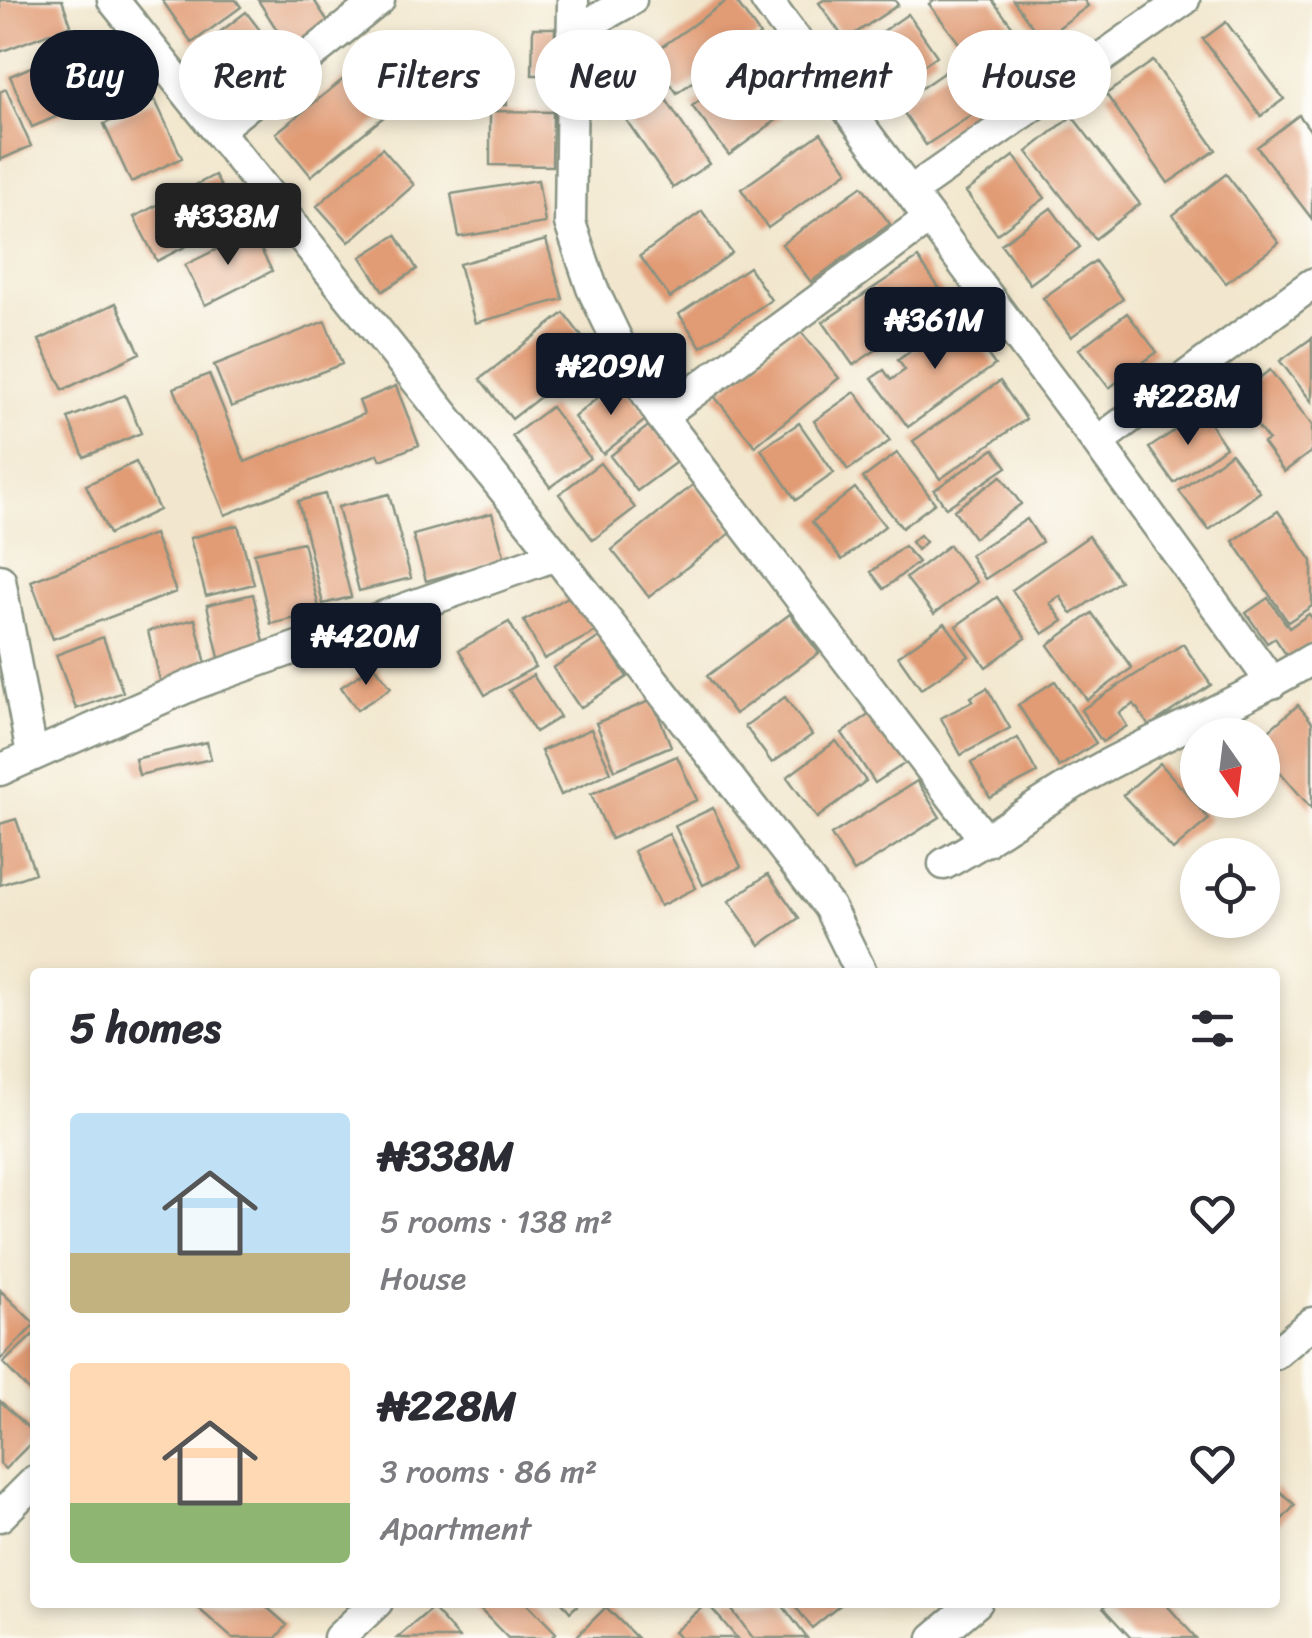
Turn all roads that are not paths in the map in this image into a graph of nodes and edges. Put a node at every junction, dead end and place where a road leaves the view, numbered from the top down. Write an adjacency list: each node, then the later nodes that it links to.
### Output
1 (112, 0): 10 (street)
2 (379, 0): 10 (street)
3 (573, 0): 7 (street)
4 (631, 0): 8 (street)
5 (766, 0): 11 (street)
6 (1184, 0): 11 (street)
7 (572, 30)
8 (577, 30)
9 (571, 120): 14 (street)
10 (216, 130): 16 (street)
11 (910, 192): 12 (street)
12 (928, 219): 14 (street); 15 (street)
13 (1312, 284): 15 (street)
14 (660, 416): 22 (street)
15 (1097, 442): 19 (street)
16 (556, 555): 20 (street); 24 (street)
17 (0, 580): 20 (street)
18 (1312, 660): 19 (street)
19 (1272, 683): 22 (street)
20 (32, 754): 21 (street)
21 (0, 770)
22 (986, 841): 23 (street)
23 (944, 864)
24 (859, 968)
25 (1312, 1323): 26 (street)
26 (1280, 1350)
27 (30, 1486): 28 (street)
28 (0, 1516)
29 (371, 1608): 31 (street)
30 (970, 1608): 32 (street)
31 (339, 1638)
32 (934, 1638)

